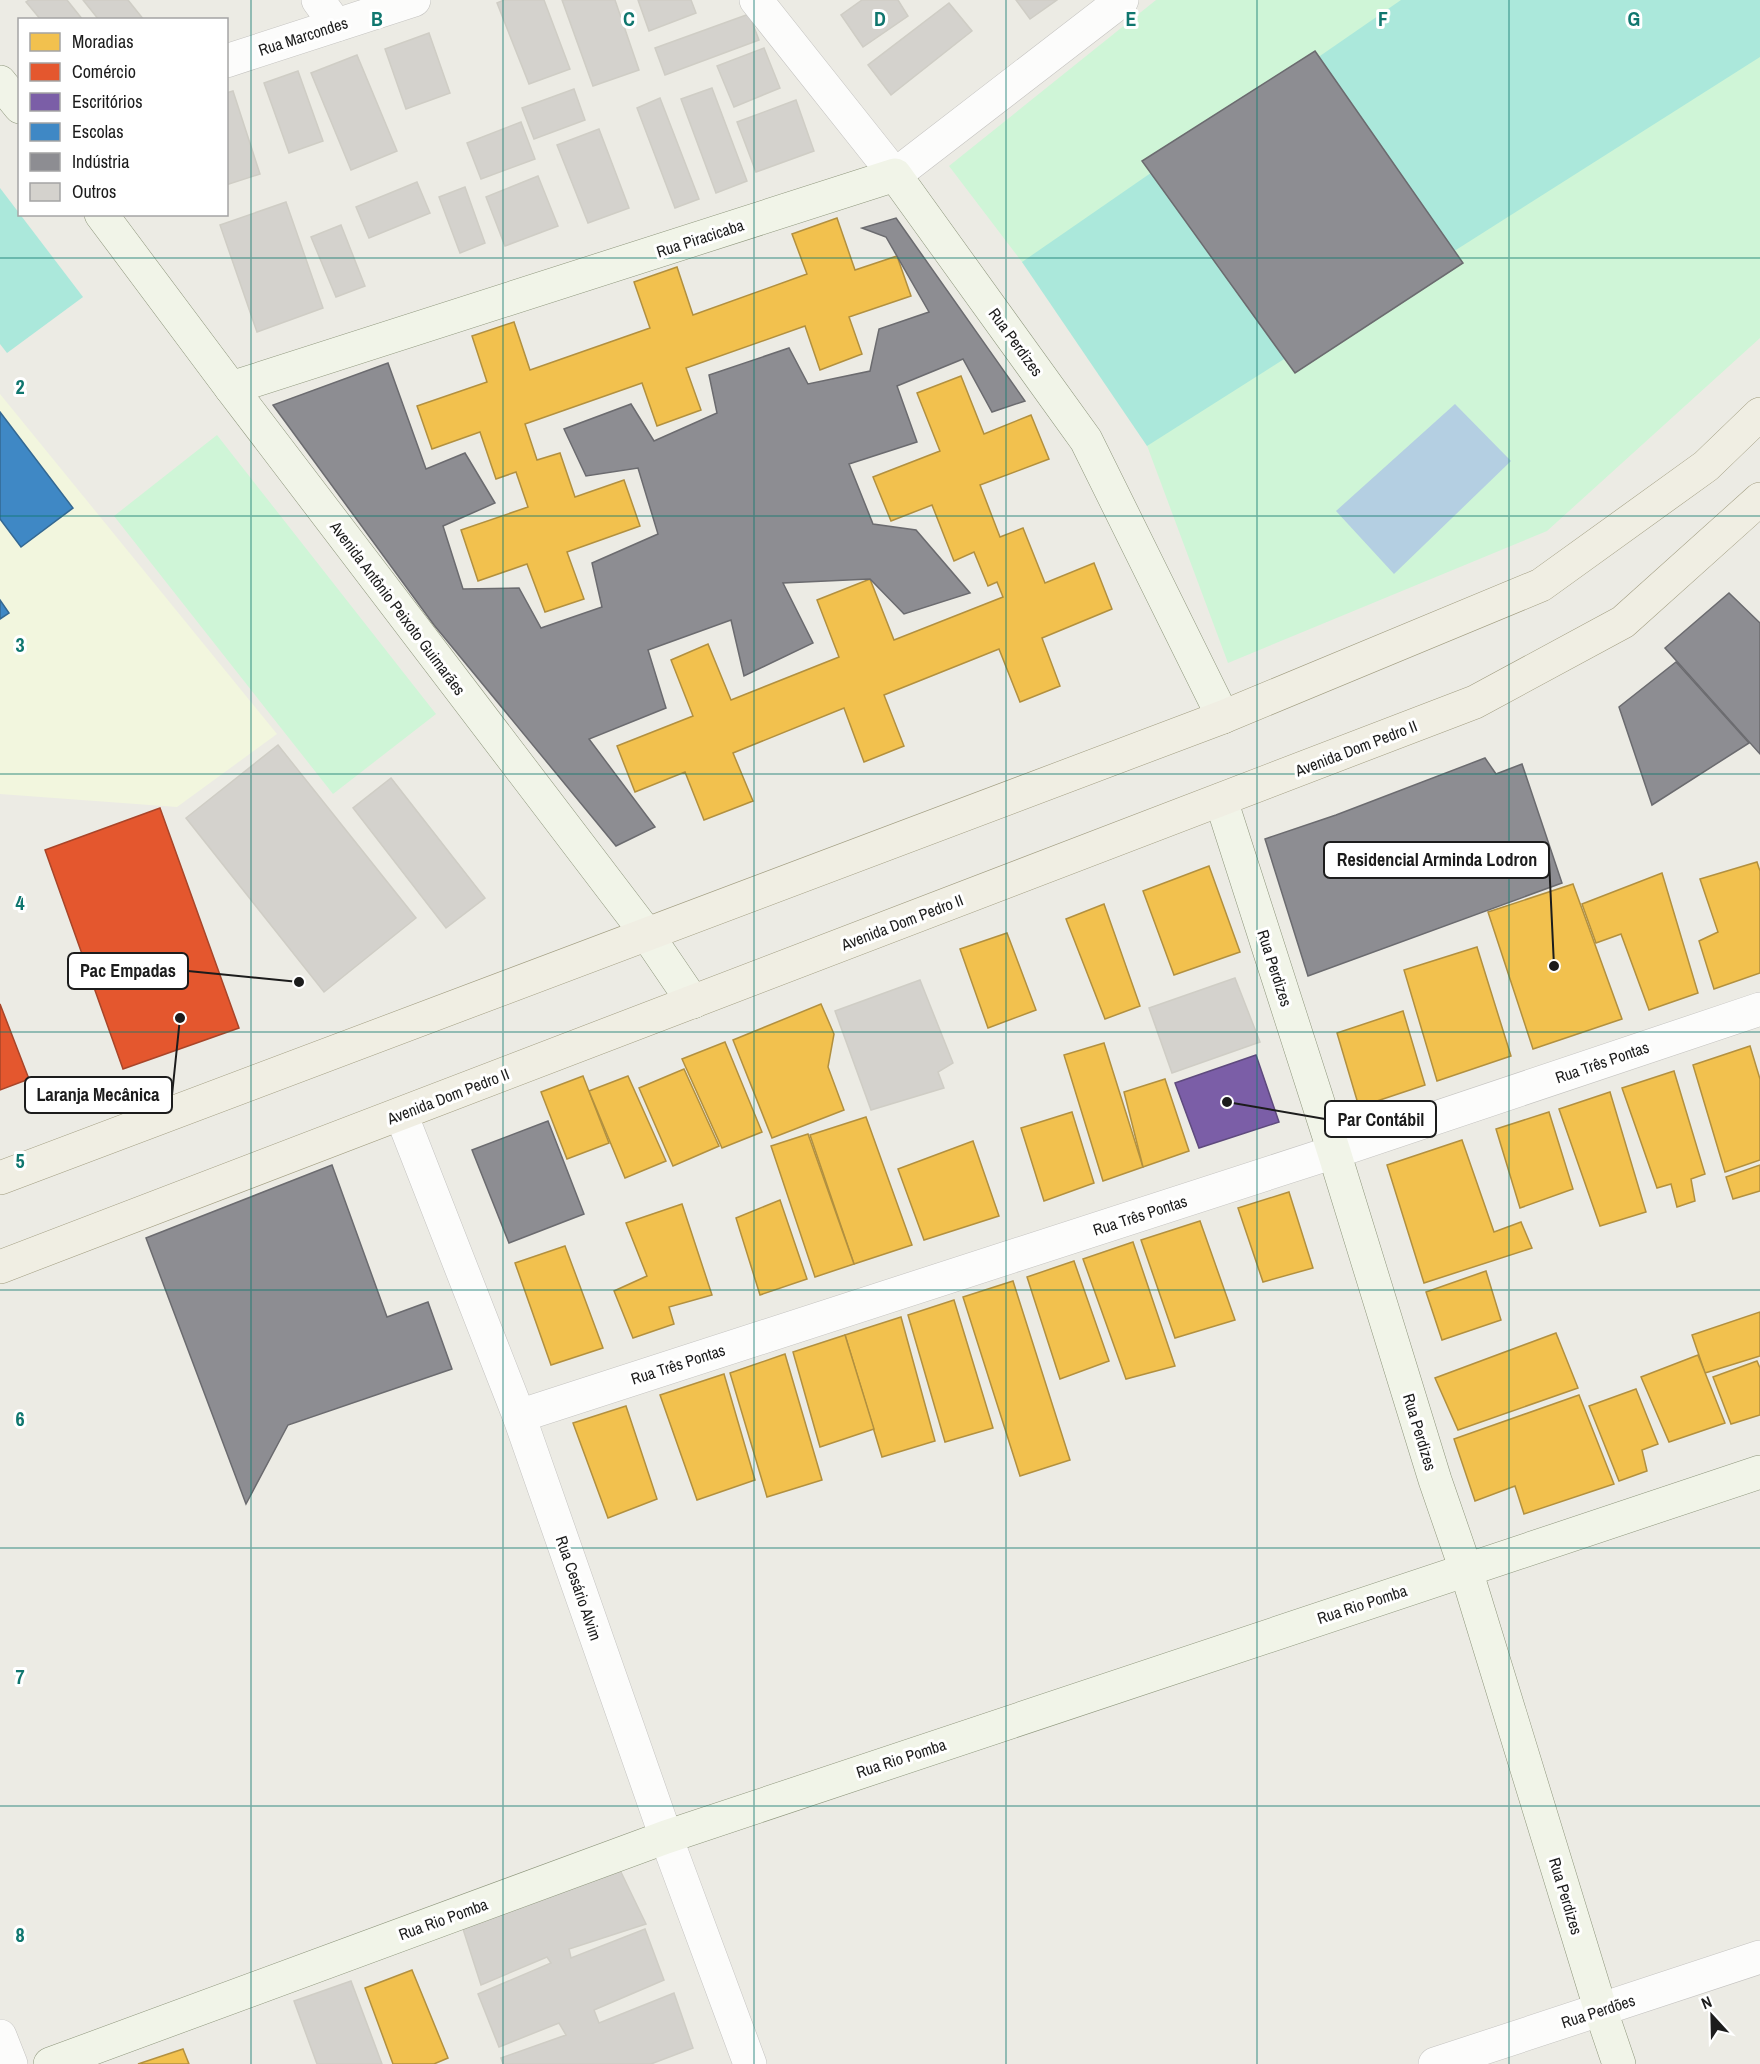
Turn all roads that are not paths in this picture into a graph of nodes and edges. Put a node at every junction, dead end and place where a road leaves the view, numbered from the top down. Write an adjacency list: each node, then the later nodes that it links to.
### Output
1 (414, 0): 4 (street, Rua Marcondes)
2 (756, 0): 8 (street, Rua Perdizes)
3 (1122, 0): 8 (street, Rua Piracicaba)
4 (327, 13): 5 (street, Rua Marcondes)
5 (228, 60)
6 (0, 82): 7 (street)
7 (18, 104)
8 (896, 175): 10 (street, Rua Piracicaba); 13 (street, Rua Perdizes)
9 (102, 216): 10 (street, Avenida Antônio Peixoto Guimarães)
10 (231, 388): 15 (street, Avenida Antônio Peixoto Guimarães)
11 (1760, 414): 13 (main road)
12 (1760, 499): 14 (main road, Avenida Dom Pedro II)
13 (1224, 717): 15 (main road)
14 (1221, 800): 16 (main road, Avenida Dom Pedro II); 19 (street, Rua Perdizes)
15 (646, 933): 16 (street, Avenida Antônio Peixoto Guimarães); 20 (main road)
16 (693, 1002): 18 (main road, Avenida Dom Pedro II)
17 (1760, 1009): 19 (street, Rua Três Pontas)
18 (401, 1114): 21 (main road, Avenida Dom Pedro II); 22 (street, Rua Cesário Alvim)
19 (1334, 1152): 22 (street, Rua Três Pontas); 24 (street, Rua Perdizes)
20 (0, 1178)
21 (0, 1267)
22 (519, 1416): 25 (street, Rua Cesário Alvim)
23 (1760, 1472): 24 (street, Rua Rio Pomba)
24 (1466, 1570): 25 (street, Rua Rio Pomba); 27 (street, Rua Perdizes)
25 (666, 1837): 30 (street, Rua Rio Pomba); 31 (street, Rua Cesário Alvim)
26 (1760, 1957): 27 (street, Rua Perdões)
27 (1601, 2011): 32 (street, Rua Perdões); 33 (street, Rua Perdizes)
28 (0, 2036): 29 (street)
29 (11, 2064)
30 (50, 2064)
31 (750, 2064)
32 (1435, 2064)
33 (1619, 2064)

